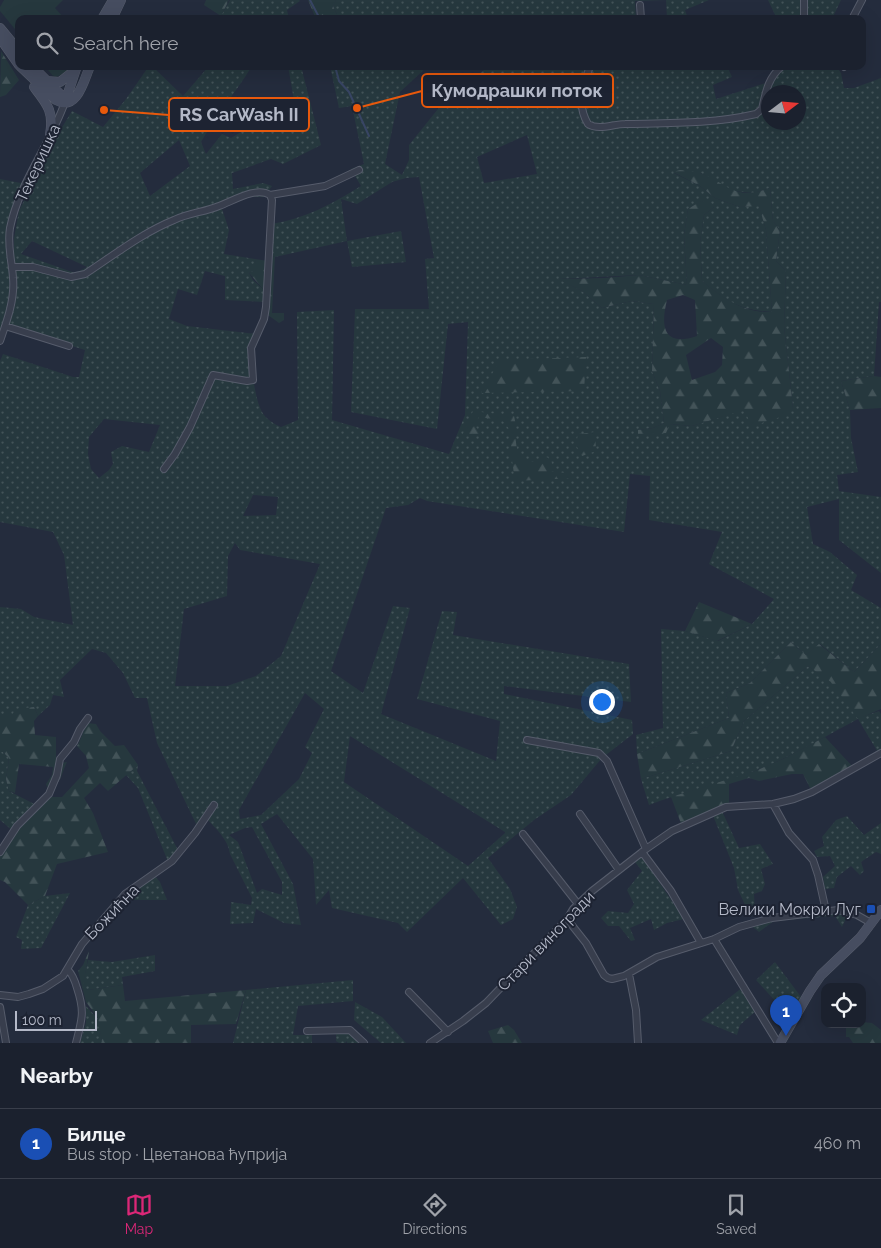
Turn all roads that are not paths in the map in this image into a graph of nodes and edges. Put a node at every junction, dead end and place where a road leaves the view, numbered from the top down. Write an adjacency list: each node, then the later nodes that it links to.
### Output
1 (113, 0): 6 (street)
2 (121, 0): 7 (street)
3 (804, 0): 9 (street)
4 (862, 0): 10 (street)
5 (640, 5): 8 (street)
6 (104, 15)
7 (114, 15)
8 (641, 15)
9 (804, 15)
10 (854, 15)
11 (0, 28): 13 (street)
12 (0, 38): 14 (street)
13 (15, 46)
14 (15, 60)
15 (22, 70): 25 (street)
16 (23, 70): 24 (street)
17 (36, 70): 23 (street)
18 (74, 70): 23 (street)
19 (76, 70): 24 (street)
20 (88, 70): 24 (street)
21 (589, 70): 22 (street)
22 (778, 70)
23 (46, 81): 24 (street)
24 (65, 102): 25 (street, Текеришка)
25 (50, 135): 28 (street, Текеришка)
26 (359, 170): 27 (street)
27 (270, 195): 28 (street); 32 (street)
28 (12, 267): 29 (street, Текеришка)
29 (5, 326): 30 (street, Текеришка); 31 (street)
30 (0, 341)
31 (69, 346)
32 (164, 470)
33 (88, 718): 41 (street)
34 (527, 740): 40 (street)
35 (881, 753): 36 (street, Стари виногради)
36 (774, 804): 40 (street, Стари виногради); 44 (street)
37 (214, 805): 49 (street, Божићна)
38 (580, 814): 42 (street)
39 (523, 834): 43 (street)
40 (644, 850): 42 (street, Стари виногради); 48 (street)
41 (0, 852)
42 (619, 870): 43 (street, Стари виногради)
43 (578, 904): 46 (street, Стари виногради)
44 (826, 911): 45 (street); 47 (street)
45 (877, 918): 61 (street)
46 (568, 919): 50 (street); 55 (street, Стари виногради)
47 (714, 939): 48 (street); 61 (street)
48 (701, 943): 50 (street)
49 (68, 970): 52 (street, Божићна); 57 (street)
50 (629, 974): 60 (street)
51 (409, 992): 55 (street)
52 (0, 995)
53 (0, 1007): 56 (street)
54 (307, 1031): 58 (street)
55 (448, 1032): 59 (street, Стари виногради)
56 (6, 1043)
57 (76, 1043)
58 (364, 1043)
59 (430, 1043)
60 (638, 1043)
61 (779, 1043)

